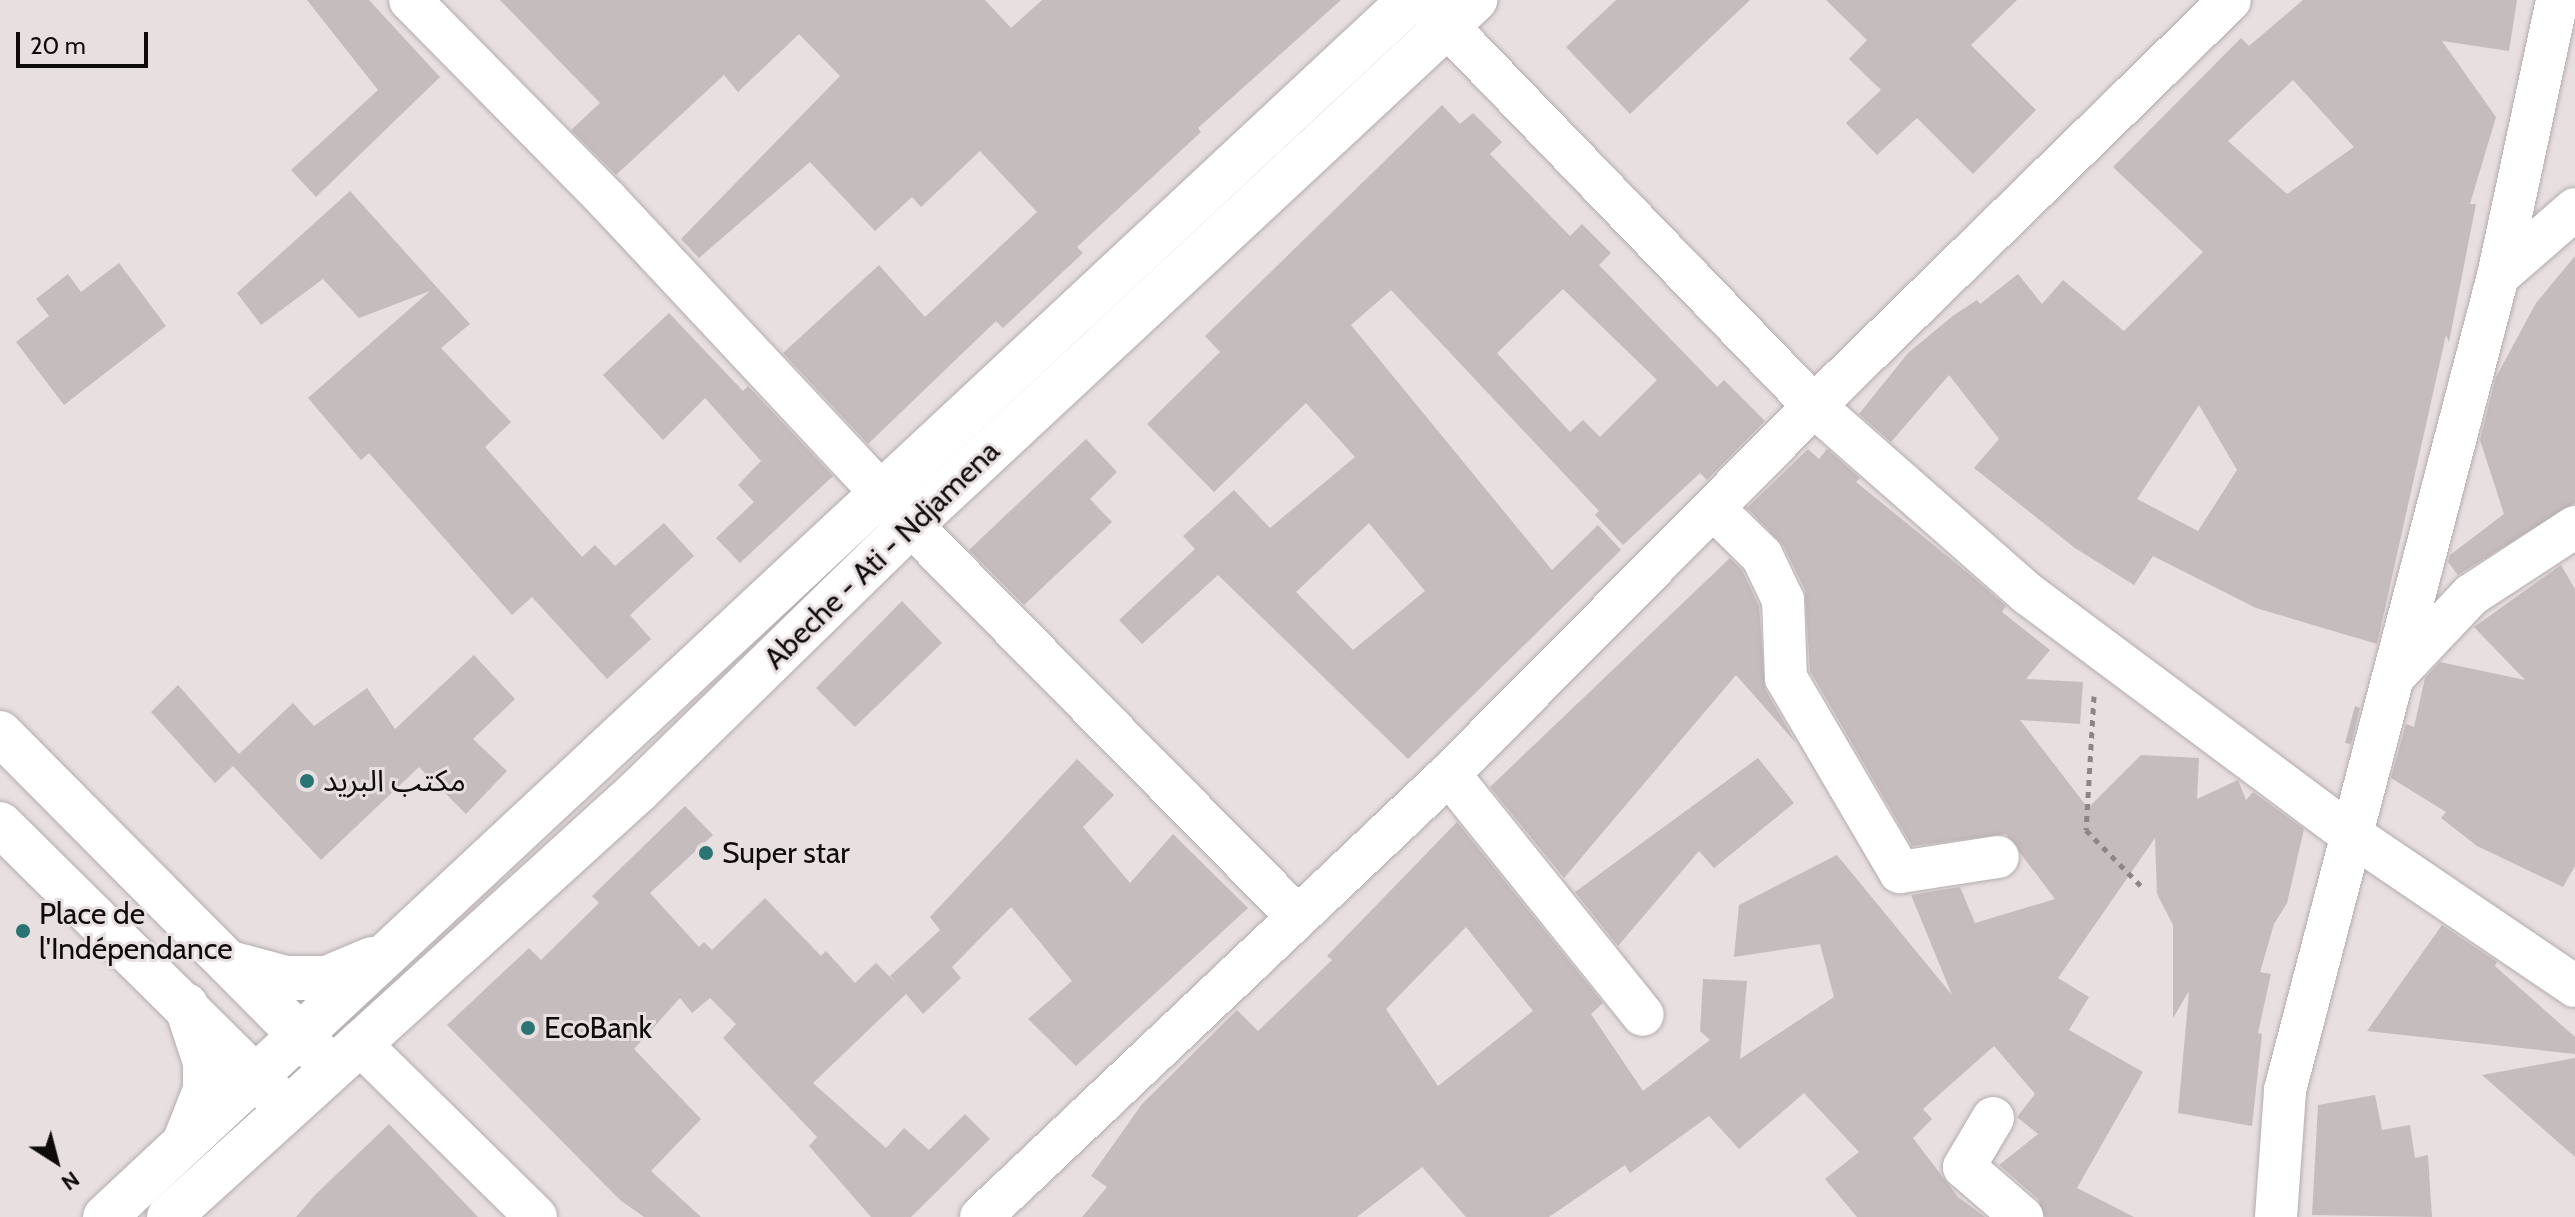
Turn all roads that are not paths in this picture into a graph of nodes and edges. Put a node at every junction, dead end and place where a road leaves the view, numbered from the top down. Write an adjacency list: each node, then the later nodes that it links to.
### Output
1 (410, 0): 9 (street)
2 (1410, 0): 9 (main road, Abeche - Ati - Ndjamena)
3 (2230, 0): 8 (street)
4 (2557, 0): 7 (street)
5 (1448, 9): 8 (street); 11 (main road, Abeche - Ati - Ndjamena)
6 (2575, 209): 7 (street)
7 (2498, 276): 13 (street)
8 (1814, 406): 10 (street); 17 (street)
9 (880, 491): 11 (street); 20 (main road, Abeche - Ati - Ndjamena)
10 (1714, 509): 15 (street); 18 (street)
11 (911, 525): 19 (street); 26 (main road, Abeche - Ati - Ndjamena)
12 (2575, 527): 13 (street)
13 (2390, 680): 17 (street)
14 (0, 733): 21 (main road)
15 (1449, 774): 19 (street); 24 (street)
16 (0, 824): 23 (main road)
17 (2349, 833): 22 (street); 36 (street)
18 (1998, 857)
19 (1296, 915): 34 (street)
20 (400, 946): 21 (main road); 25 (main road, Abeche - Ati - Ndjamena)
21 (230, 963): 25 (main road)
22 (2575, 986)
23 (186, 1005): 27 (main road); 30 (main road)
24 (1643, 1015)
25 (299, 1036): 26 (main road); 27 (main road, Abeche - Ati - Ndjamena)
26 (346, 1055): 28 (main road, Abeche - Ati - Ndjamena); 33 (street)
27 (258, 1076): 28 (main road); 30 (main road, Abeche - Ati - Ndjamena)
28 (288, 1109): 32 (main road, Abeche - Ati - Ndjamena)
29 (1993, 1118): 35 (street)
30 (182, 1147): 31 (main road, Abeche - Ati - Ndjamena)
31 (105, 1217)
32 (169, 1217)
33 (536, 1217)
34 (981, 1217)
35 (2022, 1217)
36 (2276, 1217)

